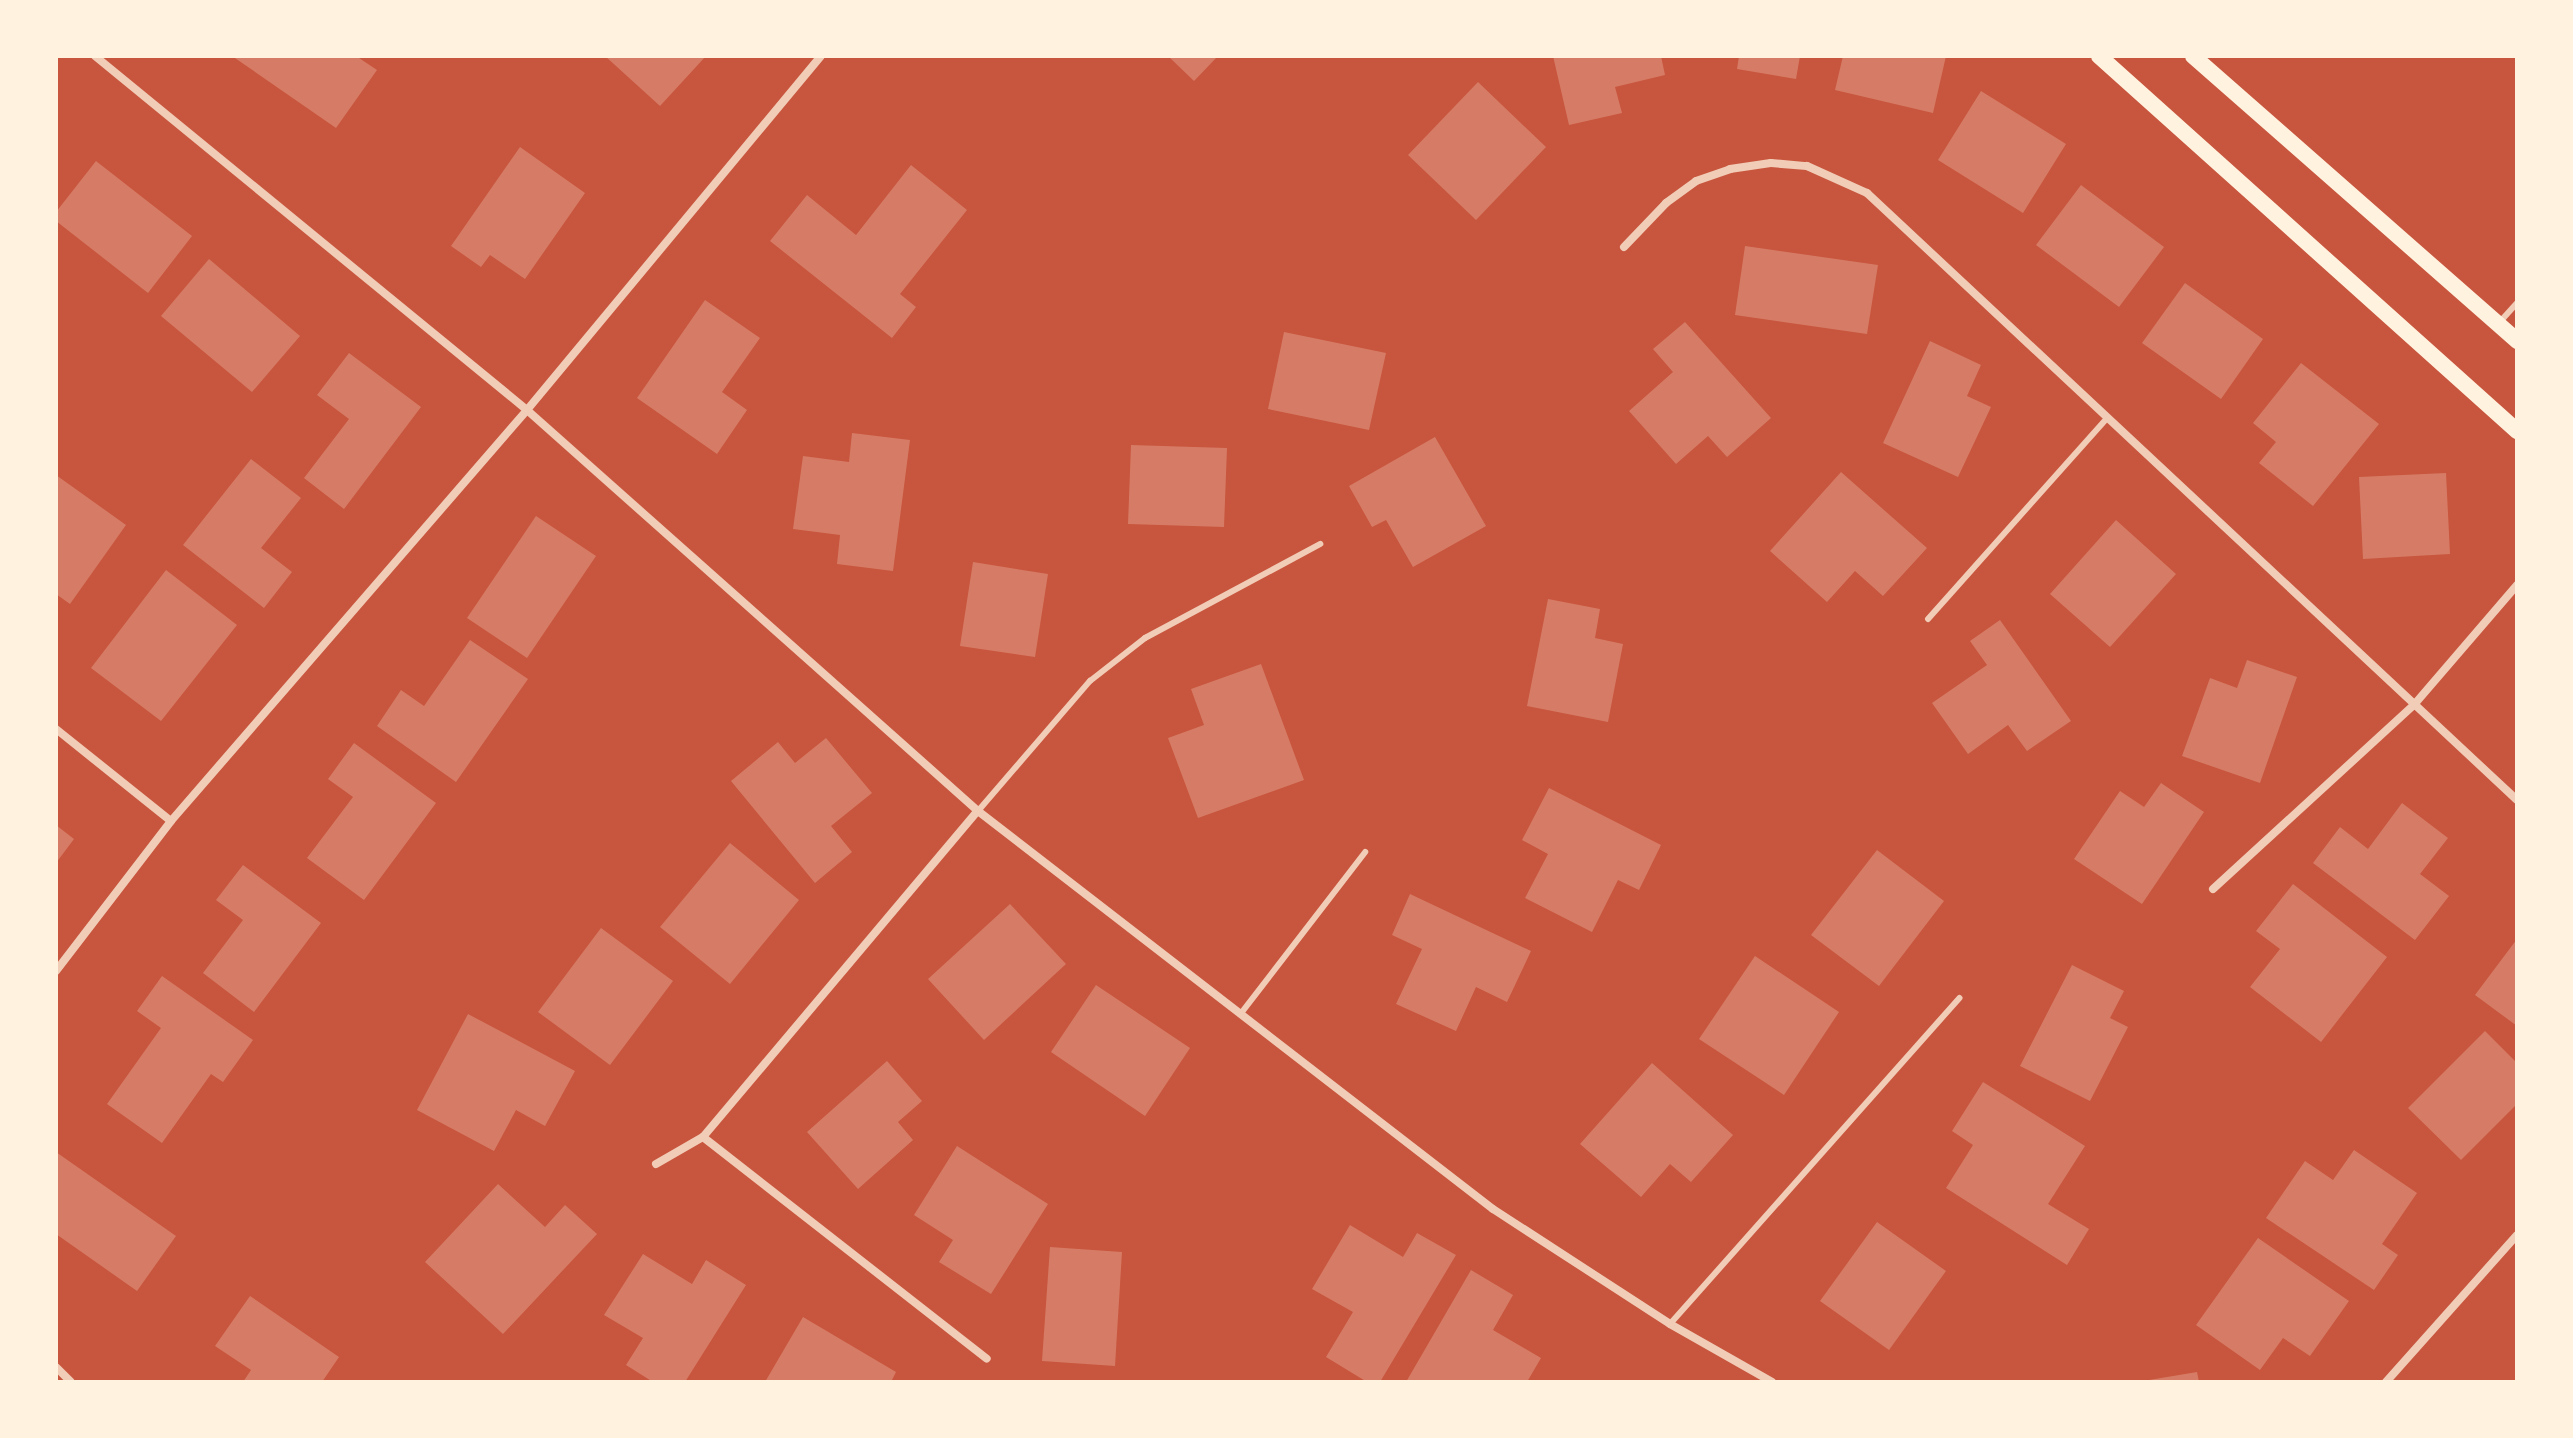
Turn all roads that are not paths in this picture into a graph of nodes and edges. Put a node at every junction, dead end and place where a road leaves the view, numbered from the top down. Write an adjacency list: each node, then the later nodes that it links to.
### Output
1 (95, 56): 9 (street)
2 (821, 56): 9 (street)
3 (2099, 56): 11 (main road)
4 (2193, 56): 7 (main road)
5 (1624, 247): 10 (street)
6 (2517, 303): 7 (lane)
7 (2498, 324): 8 (main road)
8 (2517, 341)
9 (527, 410): 18 (street); 19 (street)
10 (2107, 418): 14 (lane); 15 (street)
11 (2517, 431)
12 (1320, 544): 18 (lane)
13 (2517, 585): 15 (street)
14 (1928, 619)
15 (2413, 706): 17 (street); 21 (street)
16 (56, 729): 19 (street)
17 (2517, 800)
18 (978, 811): 24 (street); 25 (street)
19 (171, 821): 22 (street)
20 (1365, 852): 24 (lane)
21 (2213, 889)
22 (56, 971)
23 (1959, 998): 28 (lane)
24 (1242, 1012): 28 (street)
25 (703, 1137): 26 (street); 29 (street)
26 (656, 1164)
27 (2517, 1235): 33 (street)
28 (1670, 1324): 32 (street)
29 (987, 1359)
30 (56, 1367): 31 (street)
31 (71, 1382)
32 (1772, 1382)
33 (2386, 1382)

